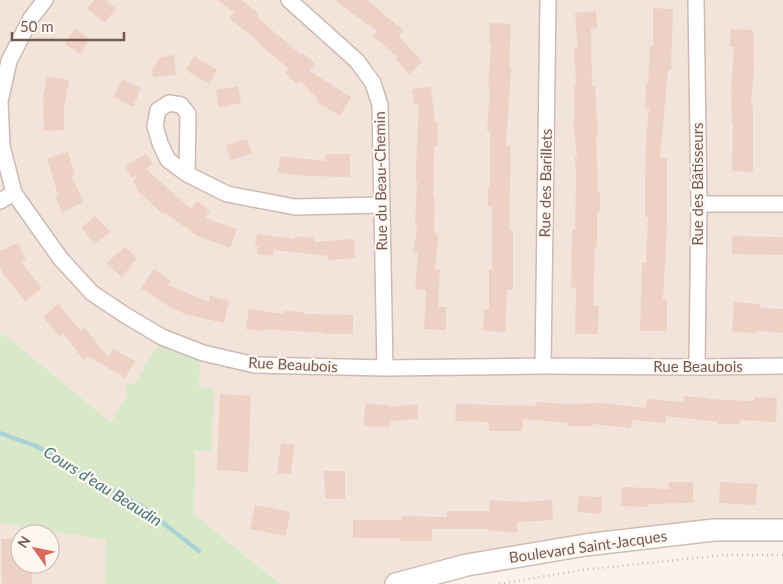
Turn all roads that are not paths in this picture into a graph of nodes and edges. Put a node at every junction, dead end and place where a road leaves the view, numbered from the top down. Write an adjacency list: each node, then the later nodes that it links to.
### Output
1 (45, 0): 6 (street, Rue Beaubois)
2 (289, 0): 10 (street, Rue du Beau-Chemin)
3 (548, 0): 11 (street, Rue des Barillets)
4 (696, 0): 8 (street, Rue des Bâtisseurs)
5 (187, 174): 10 (street)
6 (14, 193): 7 (street); 14 (street, Rue Beaubois)
7 (0, 201)
8 (699, 204): 9 (street); 13 (street, Rue des Bâtisseurs)
9 (783, 204)
10 (382, 205): 14 (street, Rue du Beau-Chemin)
11 (543, 366): 13 (street, Rue Beaubois); 14 (street, Rue Beaubois)
12 (783, 366): 13 (street, Rue Beaubois)
13 (697, 367)
14 (385, 368)
15 (783, 530): 16 (street, Boulevard Saint-Jacques)
16 (396, 584)

